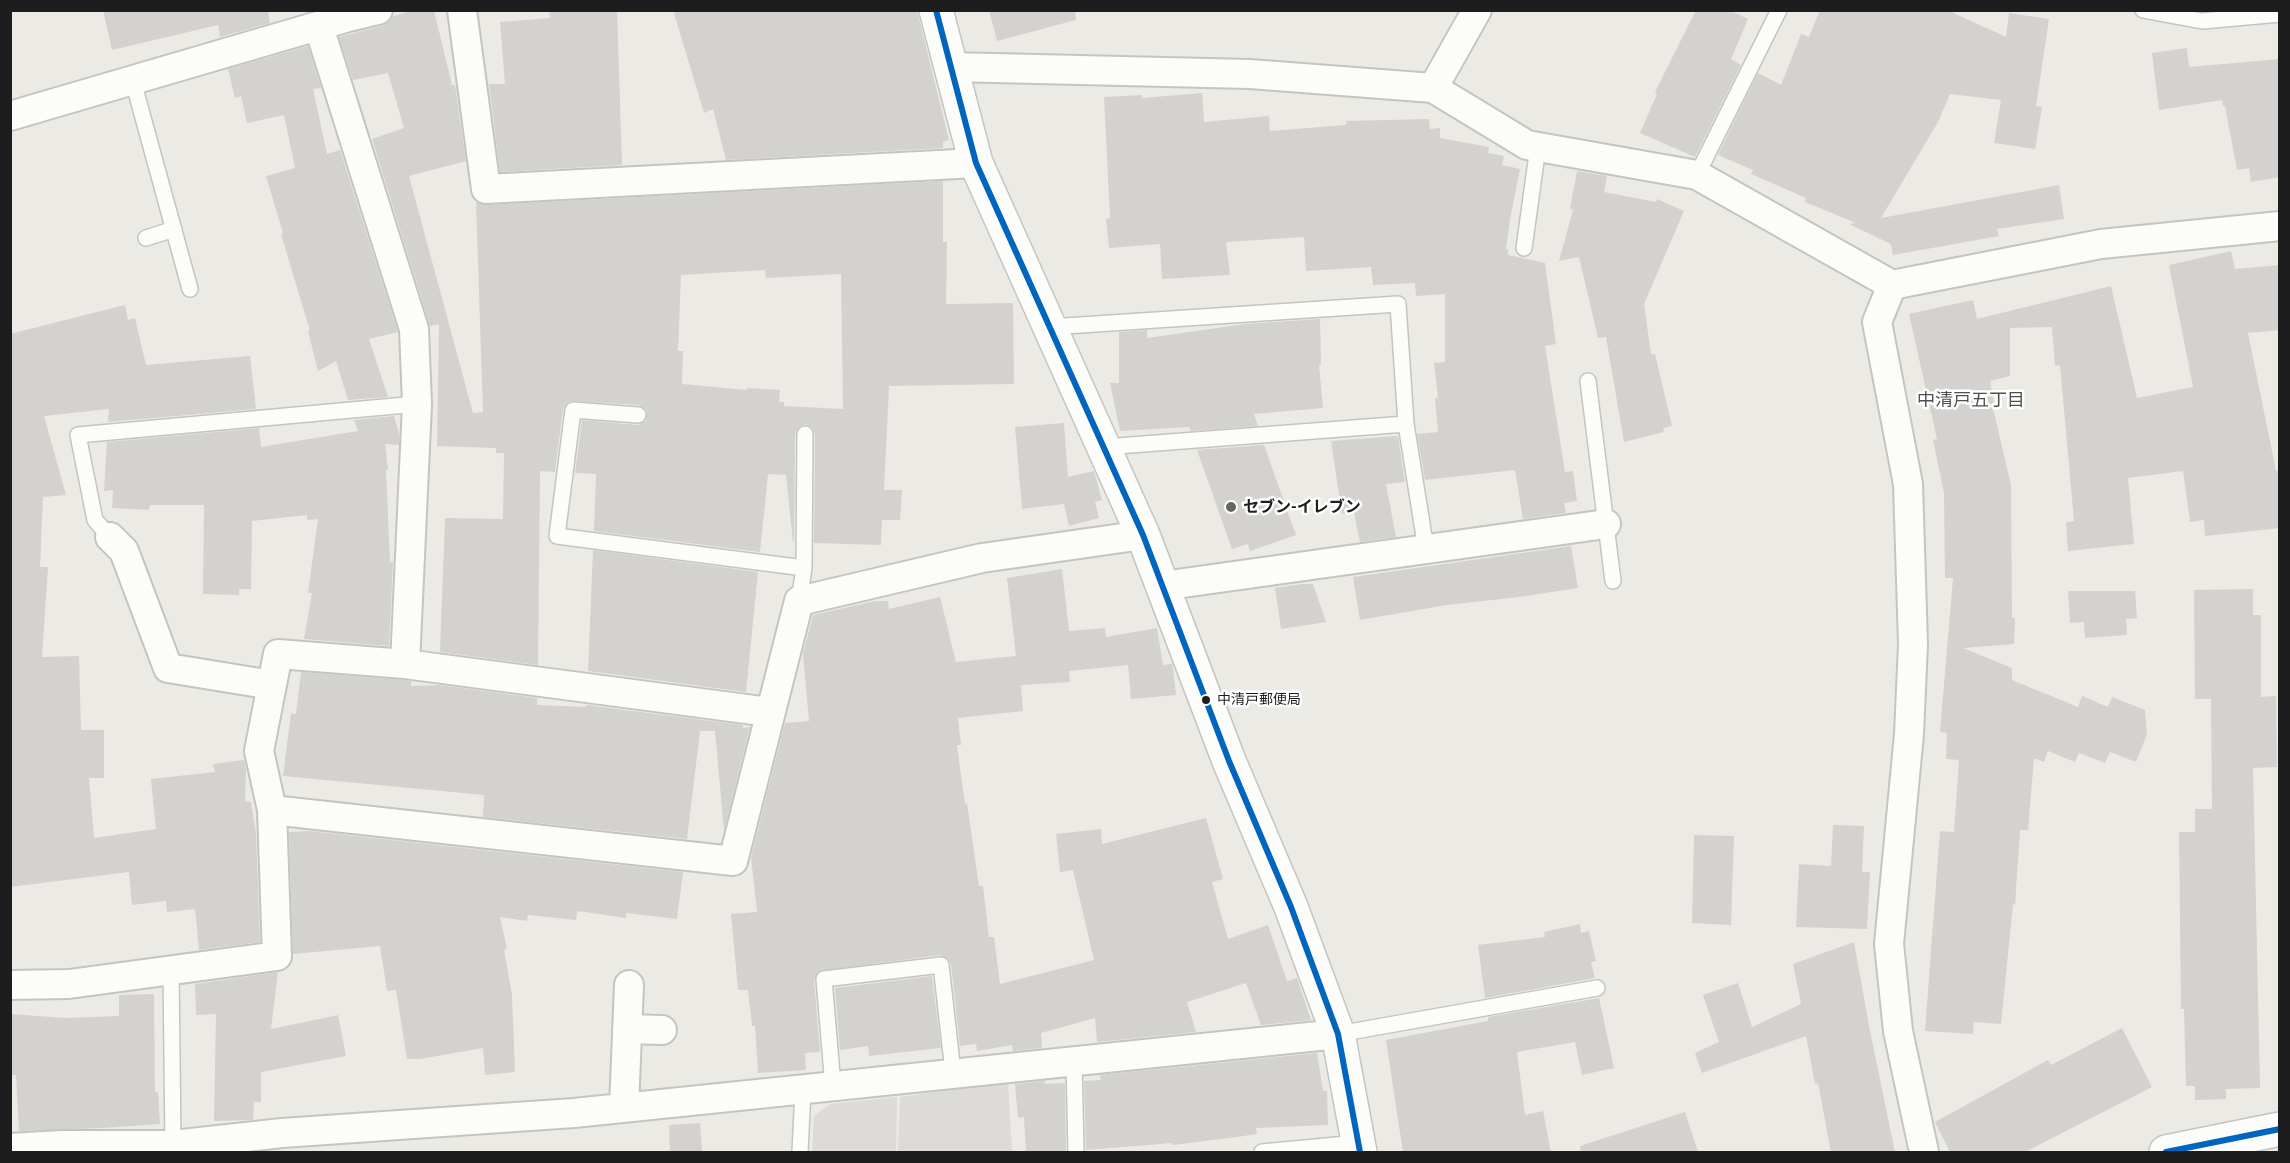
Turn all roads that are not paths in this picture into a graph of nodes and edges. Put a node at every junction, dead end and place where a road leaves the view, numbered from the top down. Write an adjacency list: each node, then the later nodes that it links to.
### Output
1 (378, 10): 8 (street)
2 (462, 10): 14 (street)
3 (936, 10): 9 (street)
4 (1478, 10): 11 (street)
5 (1779, 10): 15 (lane)
6 (2144, 10): 7 (lane)
7 (2280, 14)
8 (319, 27): 10 (street); 24 (street)
9 (951, 67): 11 (street); 14 (street)
10 (133, 81): 12 (street); 17 (lane)
11 (1433, 88): 13 (street)
12 (10, 116)
13 (1539, 147): 15 (street); 19 (lane)
14 (976, 163): 22 (street)
15 (1697, 174): 20 (street)
16 (2280, 226): 20 (street)
17 (174, 229): 18 (lane); 21 (lane)
18 (146, 238)
19 (1524, 248)
20 (1892, 285): 61 (street)
21 (190, 289)
22 (1050, 327): 26 (lane); 28 (street)
23 (1588, 381): 29 (lane)
24 (417, 404): 31 (lane); 37 (street)
25 (638, 415): 33 (lane)
26 (1406, 424): 28 (lane); 32 (lane)
27 (805, 434): 33 (lane)
28 (1104, 447): 30 (street)
29 (1605, 524): 32 (street); 34 (lane)
30 (1143, 535): 35 (street); 36 (street)
31 (110, 537): 38 (street)
32 (1426, 549): 35 (street)
33 (804, 568): 36 (lane)
34 (1613, 581)
35 (1162, 586): 47 (street)
36 (799, 601): 39 (street)
37 (405, 664): 38 (street); 39 (street)
38 (272, 685): 40 (street)
39 (769, 711): 40 (street)
40 (272, 810): 41 (street)
41 (171, 970): 42 (street); 54 (lane)
42 (10, 985)
43 (629, 985): 45 (street)
44 (1597, 988): 47 (lane)
45 (627, 1029): 46 (street); 52 (street)
46 (662, 1030)
47 (1338, 1034): 48 (street); 56 (street)
48 (1074, 1060): 49 (street); 59 (lane)
49 (953, 1072): 50 (street); 50 (lane)
50 (832, 1086): 51 (street)
51 (803, 1089): 52 (street); 58 (lane)
52 (624, 1108): 54 (street)
53 (2280, 1129): 62 (street)
54 (173, 1145): 57 (street)
55 (10, 1148): 57 (street)
56 (1359, 1148): 60 (lane)
57 (62, 1149)
58 (800, 1152)
59 (1076, 1152)
60 (1262, 1152)
61 (1924, 1152)
62 (2166, 1152)

